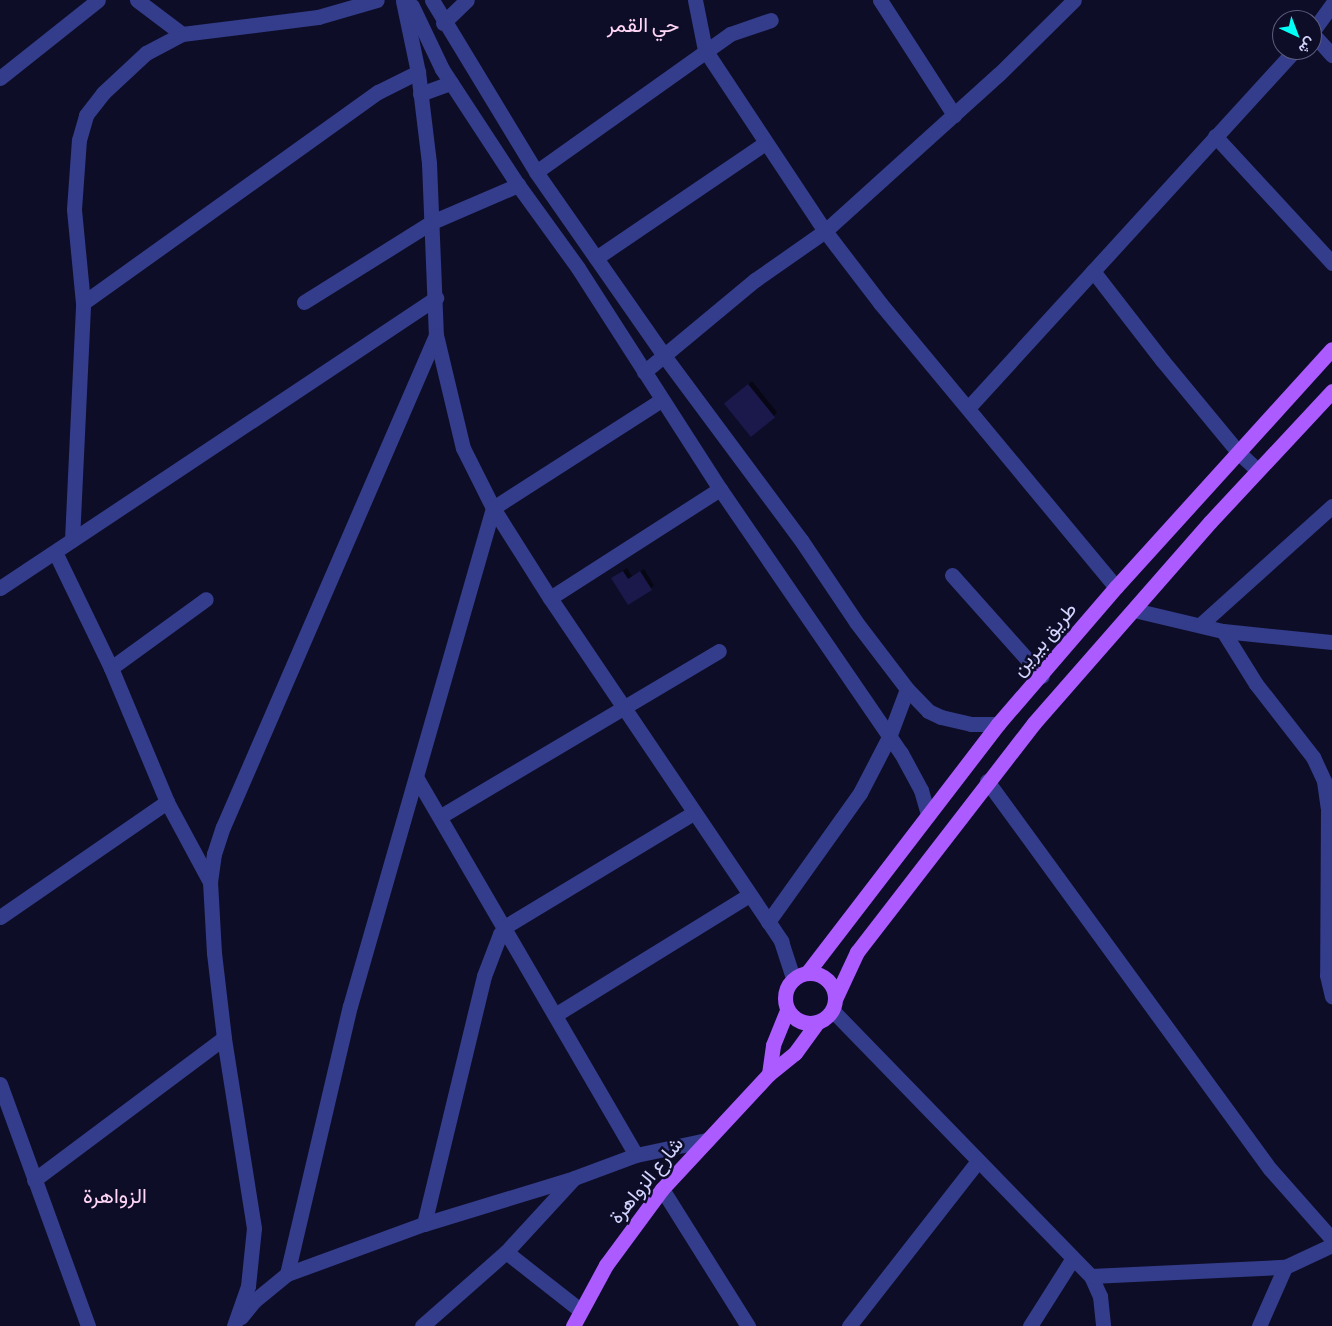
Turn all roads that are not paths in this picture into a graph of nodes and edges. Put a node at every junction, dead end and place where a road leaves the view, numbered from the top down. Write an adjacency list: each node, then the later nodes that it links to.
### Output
1 (98, 0): 22 (street)
2 (137, 0): 14 (street)
3 (377, 0): 14 (street)
4 (432, 0): 13 (street)
5 (467, 0): 13 (street)
6 (695, 0): 16 (street)
7 (880, 0): 25 (street)
8 (1074, 0): 25 (street)
9 (409, 1): 20 (street); 21 (street)
10 (1332, 4): 11 (street)
11 (1322, 18)
12 (771, 20): 16 (street)
13 (443, 23): 18 (street)
14 (182, 34): 37 (street)
15 (1322, 44): 17 (street)
16 (705, 50): 27 (street); 28 (street)
17 (1332, 55)
18 (465, 60): 20 (street); 28 (street)
19 (1286, 60): 26 (street)
20 (442, 69): 23 (street)
21 (418, 72): 24 (street); 37 (street)
22 (0, 78)
23 (451, 83): 24 (street); 29 (street)
24 (420, 94): 30 (street)
25 (954, 115): 31 (street)
26 (1215, 136): 33 (street); 34 (street)
27 (764, 144): 31 (street); 32 (street)
28 (536, 172): 32 (street)
29 (518, 185): 30 (street); 41 (street)
30 (432, 222): 35 (street); 36 (street)
31 (825, 231): 40 (street); 44 (street)
32 (596, 258): 40 (street)
33 (1332, 263)
34 (1093, 271): 44 (street); 45 (street)
35 (436, 298): 38 (street); 50 (street)
36 (304, 302)
37 (83, 303): 50 (street)
38 (436, 335): 49 (street); 74 (street)
39 (1332, 349): 45 (main road, طريق بيرين)
40 (665, 357): 41 (street); 64 (street)
41 (644, 372): 43 (street)
42 (1332, 391): 46 (main road)
43 (661, 400): 47 (street); 49 (street)
44 (968, 408): 53 (street)
45 (1238, 452): 46 (street); 53 (main road, طريق بيرين)
46 (1257, 470): 57 (main road)
47 (720, 489): 55 (street); 67 (street)
48 (1332, 506): 58 (street)
49 (493, 508): 55 (street); 68 (street)
50 (72, 540): 51 (street)
51 (55, 552): 54 (street); 62 (street)
52 (952, 575): 63 (street)
53 (1116, 587): 63 (main road, طريق بيرين)
54 (0, 588)
55 (550, 598): 65 (street)
56 (206, 599): 62 (street)
57 (1134, 610): 58 (street); 69 (main road)
58 (1200, 625): 59 (street)
59 (1223, 631): 60 (street); 80 (street)
60 (1332, 642)
61 (719, 652): 65 (street)
62 (111, 668): 70 (street)
63 (1042, 676): 66 (main road, طريق بيرين)
64 (907, 689): 66 (street); 67 (street)
65 (623, 709): 71 (street); 73 (street)
66 (998, 724): 72 (main road, طريق بيرين)
67 (889, 737): 72 (street); 77 (street)
68 (416, 777): 73 (street); 100 (street)
69 (987, 781): 81 (main road); 95 (street)
70 (167, 802): 74 (street); 76 (street)
71 (693, 813): 75 (street); 78 (street)
72 (928, 815): 79 (main road, طريق بيرين)
73 (441, 816): 78 (street)
74 (210, 882): 85 (street)
75 (749, 895): 77 (street); 83 (street)
76 (0, 917)
77 (768, 922): 79 (street)
78 (506, 926): 83 (street); 94 (street)
79 (800, 976): 81 (main road); 82 (main road)
80 (1332, 996)
81 (834, 1004): 84 (main road); 90 (street)
82 (788, 1011): 84 (main road); 86 (main road)
83 (555, 1015): 89 (street)
84 (817, 1023): 86 (main road, شارع الزواهرة)
85 (224, 1038): 92 (street); 104 (street)
86 (769, 1074): 88 (main road, شارع الزواهرة)
87 (0, 1084): 92 (street)
88 (707, 1140): 89 (street); 93 (main road, شارع الزواهرة)
89 (636, 1155): 91 (street)
90 (977, 1162): 98 (street); 108 (street)
91 (574, 1178): 94 (street); 97 (street)
92 (34, 1180): 103 (street)
93 (662, 1188): 102 (main road, شارع الزواهرة); 107 (street)
94 (424, 1224): 100 (street)
95 (1332, 1239)
96 (1332, 1245): 99 (street)
97 (506, 1252): 102 (street); 105 (street)
98 (1074, 1258): 101 (street); 109 (street)
99 (1285, 1267): 101 (street); 111 (street)
100 (287, 1274): 104 (street)
101 (1091, 1276): 110 (street)
102 (580, 1310): 106 (main road, شارع الزواهرة)
103 (88, 1326)
104 (234, 1326)
105 (422, 1326)
106 (573, 1326)
107 (748, 1326)
108 (848, 1326)
109 (1030, 1326)
110 (1103, 1326)
111 (1258, 1326)

